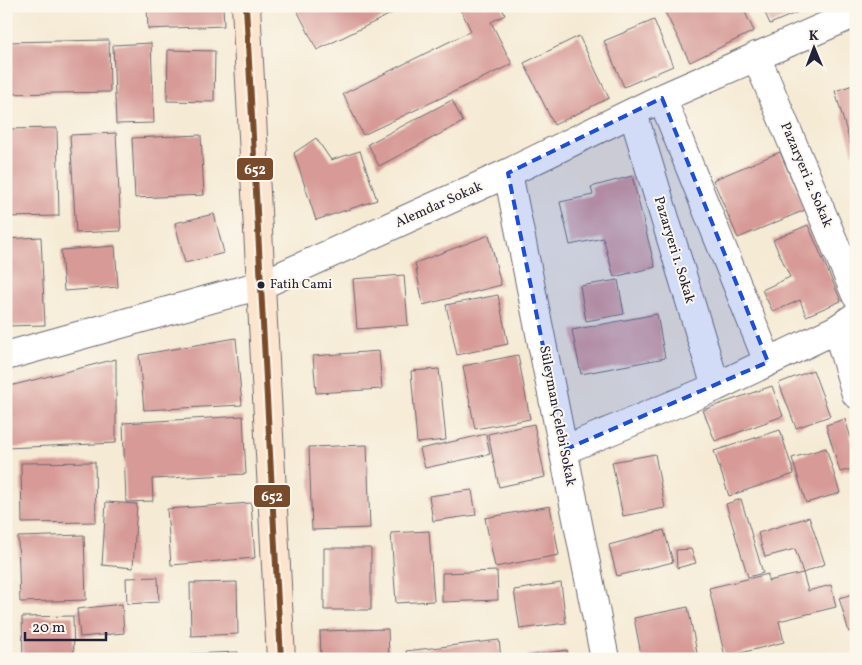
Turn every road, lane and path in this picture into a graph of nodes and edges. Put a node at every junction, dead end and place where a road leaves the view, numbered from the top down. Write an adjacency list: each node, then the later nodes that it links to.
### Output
1 (246, 6): 7 (street)
2 (856, 12): 3 (street, Alemdar Sokak)
3 (756, 56): 4 (street, Alemdar Sokak); 8 (street, Pazaryeri 2. Sokak)
4 (662, 98): 5 (street, Alemdar Sokak); 11 (street)
5 (633, 113): 6 (street, Alemdar Sokak); 12 (street, Pazaryeri 1. Sokak)
6 (508, 173): 7 (street, Alemdar Sokak); 14 (street, Süleyman Çelebi Sokak)
7 (261, 285): 10 (street, Alemdar Sokak); 15 (street)
8 (856, 295)
9 (846, 322): 11 (street); 13 (street)
10 (6, 356)
11 (768, 362): 12 (street)
12 (716, 387): 14 (street)
13 (856, 394)
14 (564, 450): 16 (street, Süleyman Çelebi Sokak)
15 (281, 659)
16 (605, 659)

